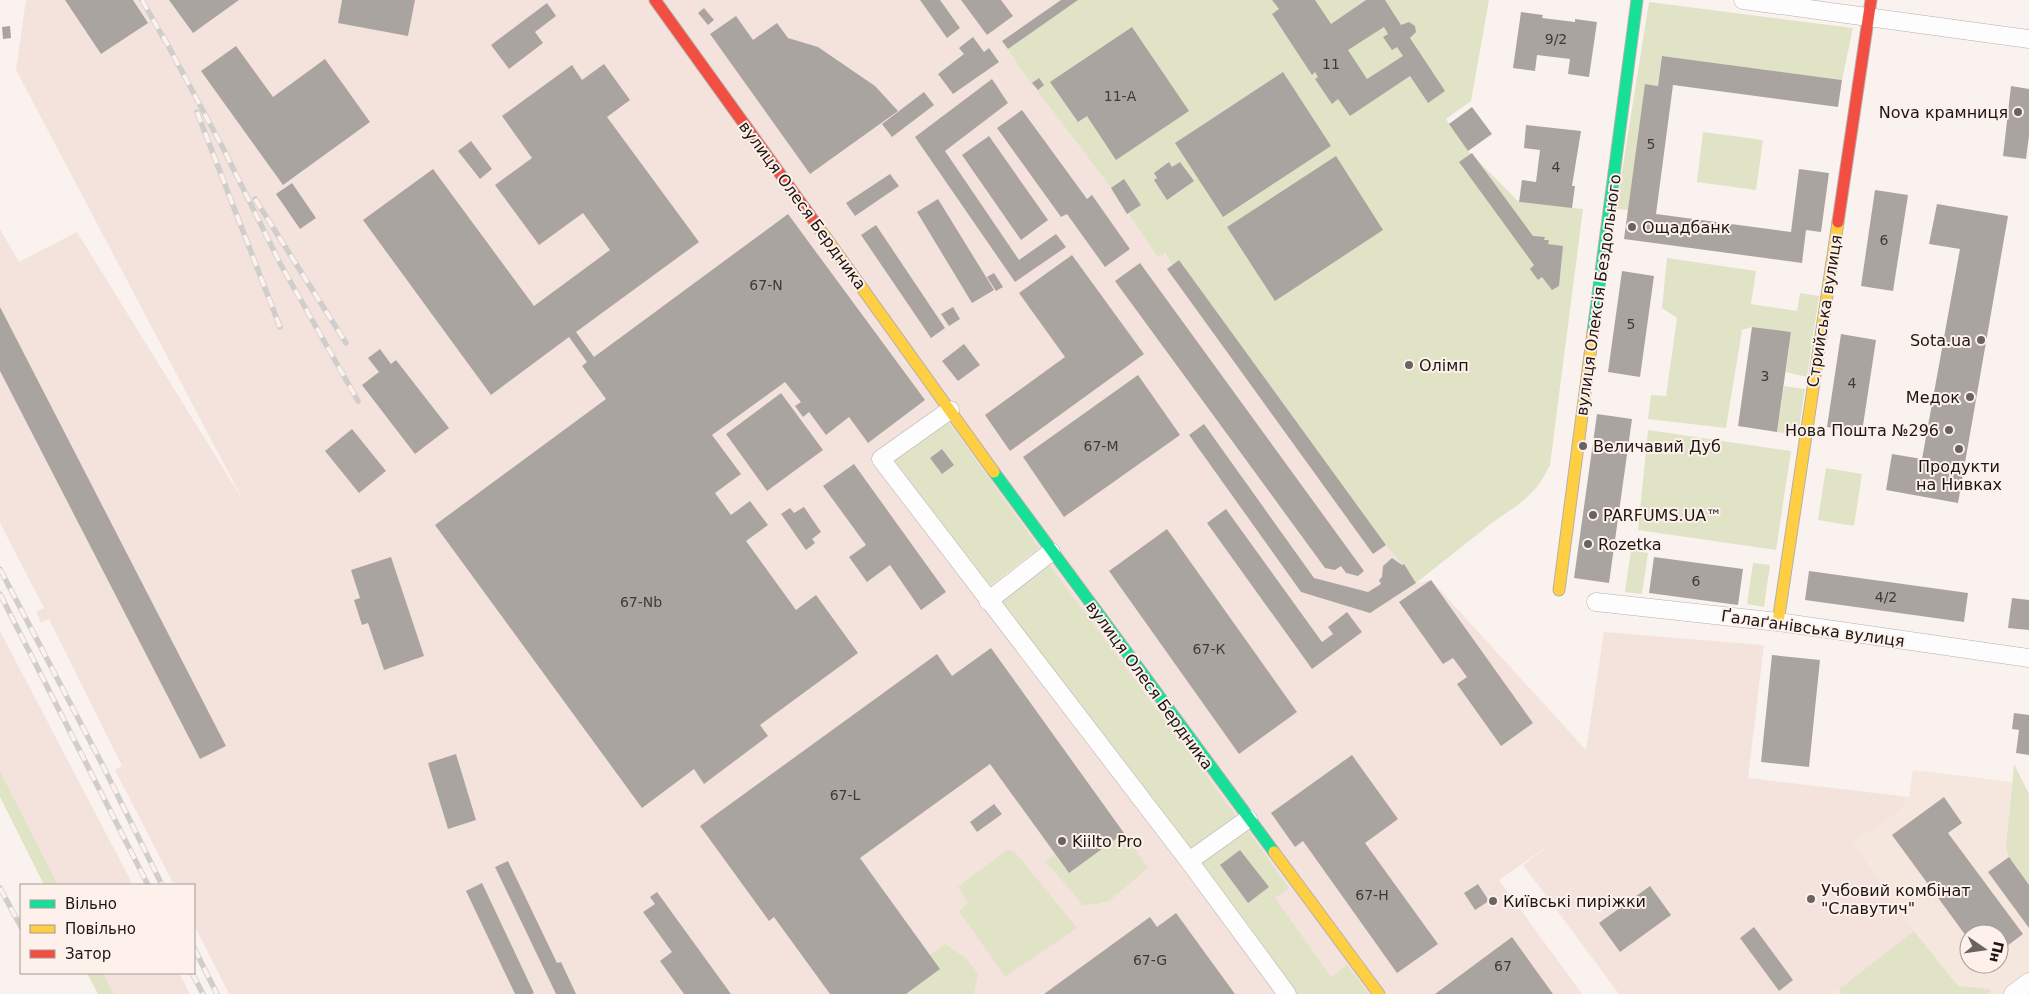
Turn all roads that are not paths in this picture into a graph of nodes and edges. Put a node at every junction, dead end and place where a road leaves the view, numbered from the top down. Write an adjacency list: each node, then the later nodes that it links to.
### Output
1 (655, 0): 7 (street, вулиця Олеся Бердника)
2 (1637, 0): 9 (street, вулиця Олексія Бездольного)
3 (1743, 0): 5 (street)
4 (1870, 0): 5 (street, Стрийська вулиця)
5 (1868, 18): 6 (street); 12 (street, Стрийська вулиця)
6 (2029, 39)
7 (950, 410): 8 (street, вулиця Олеся Бердника); 10 (street)
8 (1051, 552): 10 (street); 14 (street, вулиця Олеся Бердника)
9 (1559, 590)
10 (988, 601): 15 (street)
11 (1596, 602): 12 (street, Ґалаґанівська вулиця)
12 (1778, 622): 13 (street, Ґалаґанівська вулиця)
13 (2029, 658)
14 (1248, 819): 15 (street); 18 (street, вулиця Олеся Бердника)
15 (1189, 861): 17 (street)
16 (2029, 982): 19 (street)
17 (1287, 994)
18 (1379, 994)
19 (2013, 994)

